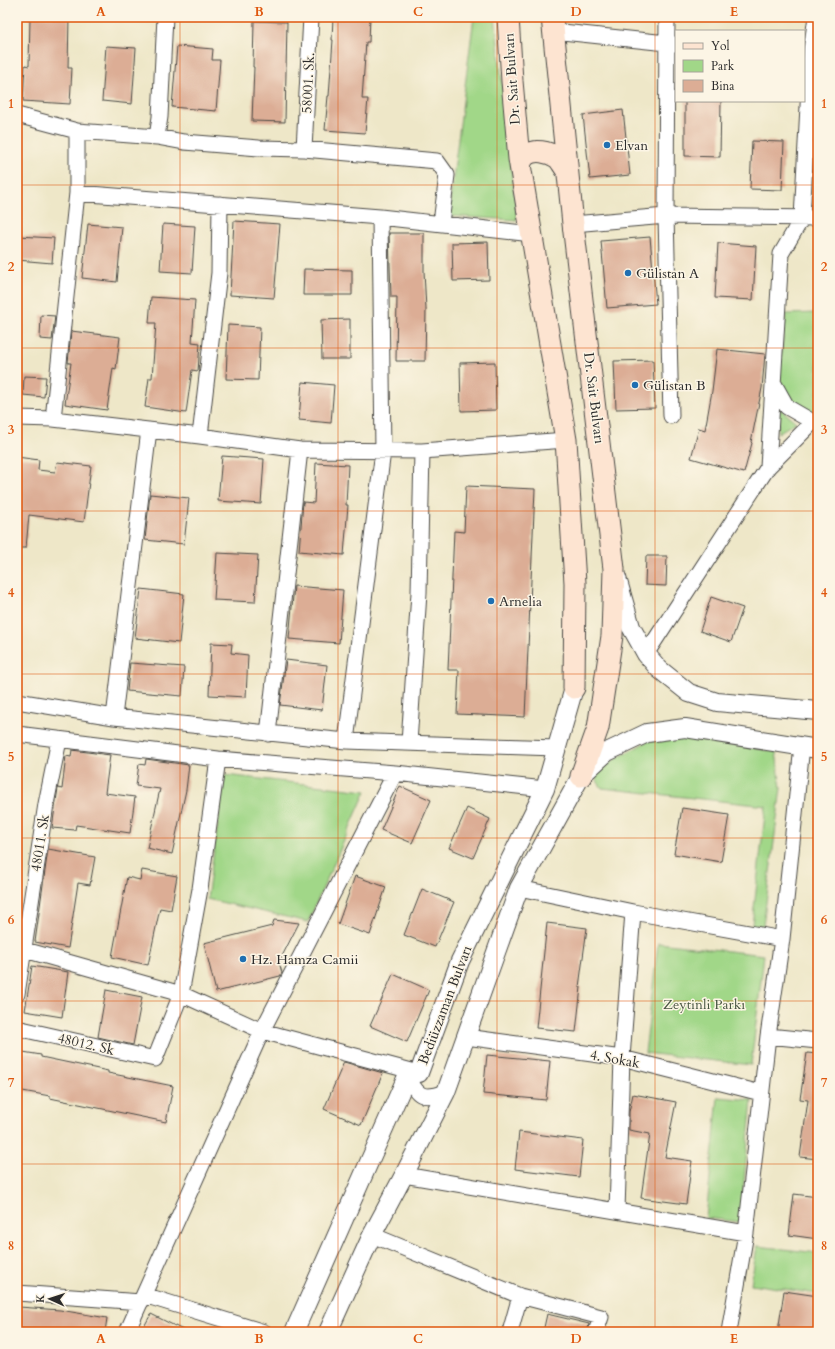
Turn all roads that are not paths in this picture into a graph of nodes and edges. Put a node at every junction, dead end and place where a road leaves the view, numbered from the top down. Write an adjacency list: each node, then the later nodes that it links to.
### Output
1 (165, 17): 11 (street)
2 (311, 17): 12 (street, 58001. Sk.)
3 (508, 17): 13 (main road, Dr. Sait Bulvarı)
4 (667, 17): 7 (street)
5 (816, 17): 8 (street)
6 (552, 24): 7 (street); 14 (main road, Dr. Sait Bulvarı)
7 (671, 44): 18 (street)
8 (808, 50): 19 (street)
9 (17, 114): 10 (street)
10 (77, 131): 11 (street); 15 (street)
11 (157, 137): 12 (street)
12 (304, 149): 21 (street)
13 (520, 164): 14 (main road); 23 (main road, Dr. Sait Bulvarı)
14 (567, 171): 22 (main road, Dr. Sait Bulvarı)
15 (78, 193): 16 (street); 27 (street)
16 (220, 204): 17 (street); 30 (street)
17 (380, 216): 21 (street); 33 (street)
18 (666, 216): 19 (street); 22 (street); 25 (street)
19 (802, 218): 20 (street); 24 (street)
20 (818, 218)
21 (441, 223): 23 (street)
22 (573, 224): 36 (main road, Dr. Sait Bulvarı)
23 (532, 234): 31 (main road, Dr. Sait Bulvarı)
24 (772, 382): 28 (street); 35 (street)
25 (671, 416)
26 (17, 418): 27 (street)
27 (53, 419): 29 (street)
28 (815, 422): 35 (street)
29 (149, 430): 30 (street); 41 (street)
30 (200, 436): 32 (street)
31 (566, 440): 34 (street); 38 (main road, Dr. Sait Bulvarı)
32 (300, 450): 33 (street); 43 (street)
33 (383, 451): 34 (street); 45 (street)
34 (422, 451): 46 (street)
35 (768, 467): 37 (street)
36 (614, 569): 37 (street); 51 (main road, Dr. Sait Bulvarı)
37 (646, 654): 40 (street)
38 (574, 688): 47 (street, Bediüzzaman Bulvarı)
39 (17, 701): 41 (street)
40 (818, 712)
41 (114, 717): 43 (street)
42 (17, 734): 44 (street)
43 (268, 734): 45 (street)
44 (59, 740): 49 (street); 56 (street, 48011. Sk)
45 (346, 741): 46 (street)
46 (409, 743): 47 (street)
47 (556, 748): 52 (street, Bediüzzaman Bulvarı)
48 (810, 748): 51 (street, Bediüzzaman Bulvarı); 55 (street)
49 (218, 759): 50 (street); 58 (street)
50 (395, 773): 52 (street); 60 (street)
51 (581, 776): 53 (street, Bediüzzaman Bulvarı)
52 (545, 788): 65 (street, Bediüzzaman Bulvarı)
53 (519, 888): 54 (street); 62 (street, Bediüzzaman Bulvarı)
54 (633, 912): 55 (street); 64 (street)
55 (782, 939): 61 (street)
56 (25, 950): 57 (street, 48011. Sk); 58 (street)
57 (17, 994)
58 (181, 994): 59 (street, 48012. Sk); 60 (street)
59 (17, 1028)
60 (262, 1031): 65 (street); 74 (street)
61 (768, 1036): 63 (street); 67 (street)
62 (466, 1037): 64 (street, 4. Sokak); 66 (street, Bediüzzaman Bulvarı)
63 (818, 1041)
64 (622, 1058): 67 (street, 4. Sokak); 69 (street)
65 (413, 1073): 66 (street); 77 (street, Bediüzzaman Bulvarı)
66 (446, 1092): 68 (street, Bediüzzaman Bulvarı)
67 (761, 1093): 70 (street)
68 (404, 1176): 69 (street); 71 (street, Bediüzzaman Bulvarı)
69 (617, 1210): 70 (street)
70 (746, 1233): 81 (street)
71 (372, 1235): 73 (street); 78 (street, Bediüzzaman Bulvarı)
72 (17, 1293): 74 (street)
73 (520, 1296): 79 (street); 80 (street)
74 (142, 1298): 75 (street); 76 (street)
75 (127, 1332)
76 (264, 1332)
77 (294, 1332)
78 (328, 1332)
79 (510, 1332)
80 (596, 1332)
81 (729, 1332)

